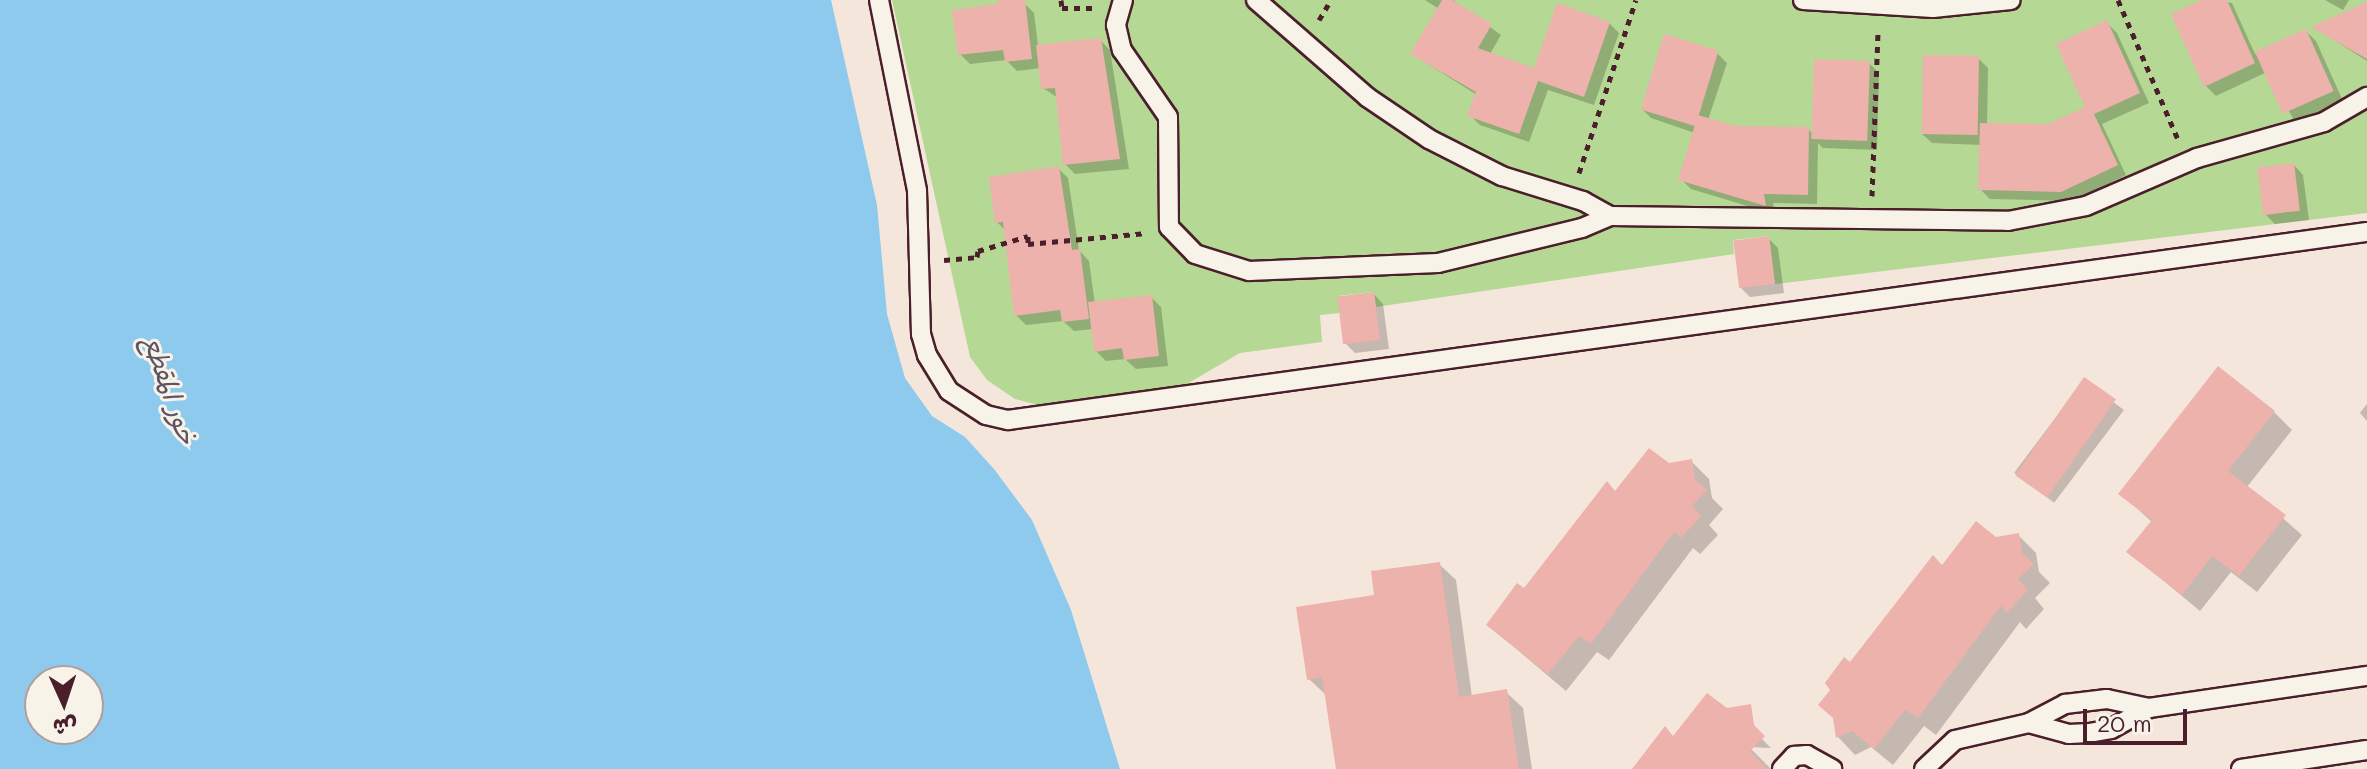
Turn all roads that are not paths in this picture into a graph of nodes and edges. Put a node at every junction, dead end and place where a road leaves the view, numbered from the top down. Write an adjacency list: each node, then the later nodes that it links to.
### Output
1 (879, 0): 8 (lane)
2 (1256, 0): 7 (lane)
3 (1803, 0): 4 (lane)
4 (2011, 0)
5 (1121, 4): 7 (lane)
6 (2367, 97): 7 (lane)
7 (1610, 216)
8 (2367, 232)
9 (2367, 676): 10 (lane)
10 (2149, 708): 11 (lane); 11 (lane)
11 (2029, 723): 16 (lane)
12 (2367, 750): 13 (lane)
13 (2314, 764): 17 (lane)
14 (1782, 769): 15 (lane)
15 (1832, 769)
16 (1924, 769)
17 (2241, 769)

